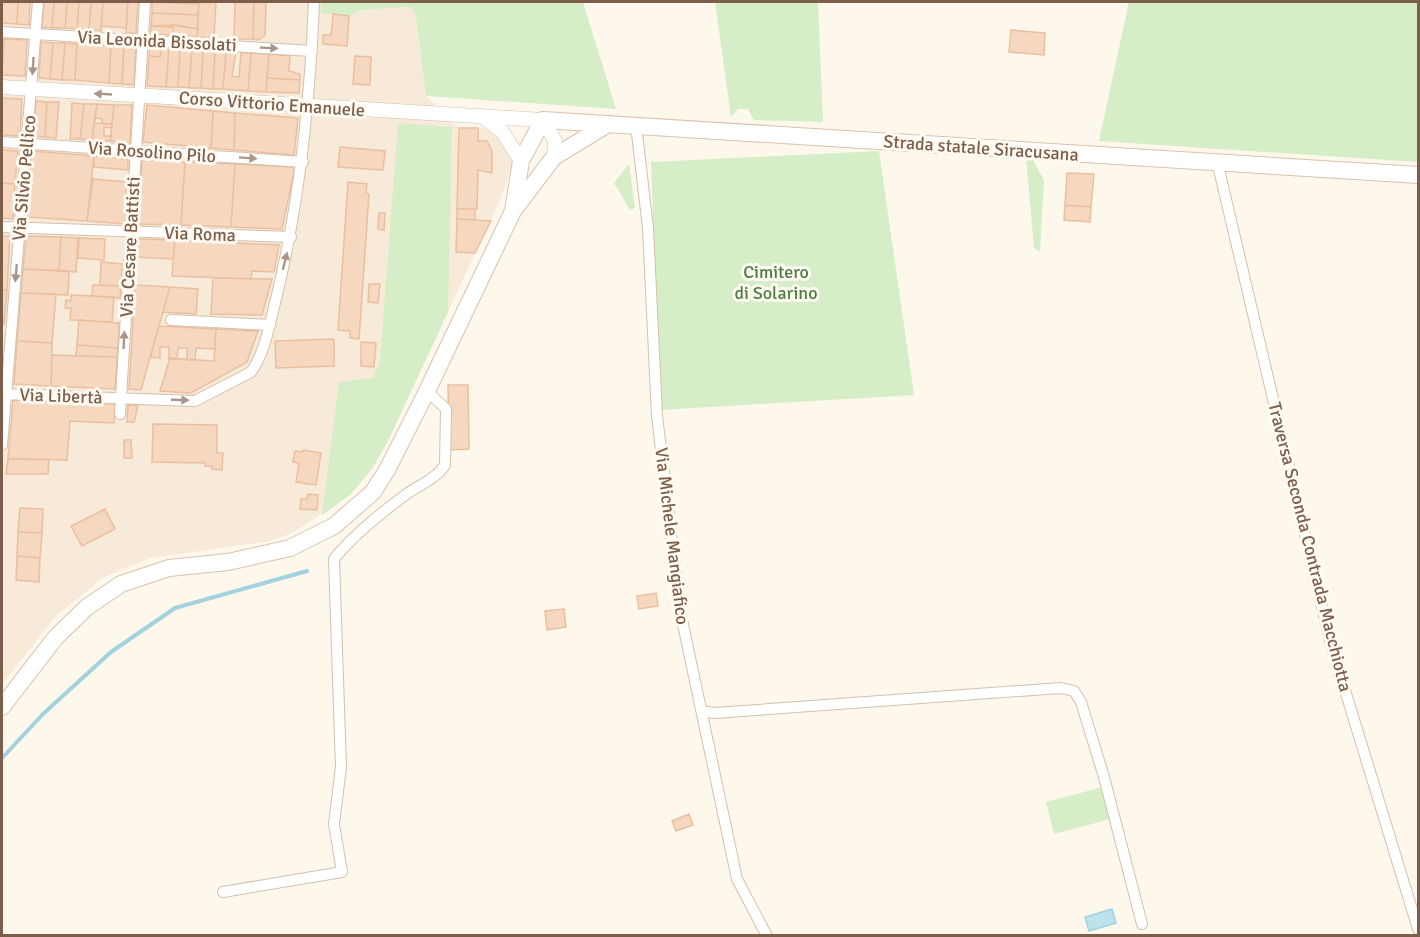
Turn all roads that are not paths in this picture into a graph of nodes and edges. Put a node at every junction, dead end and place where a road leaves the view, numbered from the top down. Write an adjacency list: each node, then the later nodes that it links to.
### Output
1 (38, 2): 5 (street, Via Silvio Pellico)
2 (145, 2): 6 (street, Via Cesare Battisti)
3 (314, 2): 7 (street, Via Libertà)
4 (2, 32): 5 (street, Via Leonida Bissolati)
5 (35, 34): 6 (street, Via Leonida Bissolati); 9 (street, Via Silvio Pellico, one-way to 9)
6 (143, 40): 7 (street, Via Leonida Bissolati, one-way to 7); 10 (street, Via Cesare Battisti)
7 (312, 51): 11 (street, Via Libertà)
8 (2, 87): 9 (street, Corso Vittorio Emanuele)
9 (31, 89): 10 (street, Corso Vittorio Emanuele, one-way to 9); 17 (street, Via Silvio Pellico)
10 (140, 96): 11 (street, Corso Vittorio Emanuele); 18 (street, Via Cesare Battisti)
11 (308, 106): 12 (street, Corso Vittorio Emanuele); 21 (street, Via Libertà)
12 (483, 117): 13 (street, Corso Vittorio Emanuele); 20 (street)
13 (543, 120): 14 (main road, Strada statale Siracusana); 19 (street); 20 (main road)
14 (608, 124): 15 (main road, Strada statale Siracusana); 19 (main road)
15 (636, 125): 22 (main road, Strada statale Siracusana); 37 (street, Via Michele Mangiafico)
16 (2, 142): 17 (street, Via Rosolino Pilo)
17 (27, 144): 18 (street, Via Rosolino Pilo); 26 (street, Via Silvio Pellico)
18 (136, 151): 21 (street, Via Rosolino Pilo, one-way to 21); 27 (street, Via Cesare Battisti)
19 (554, 157): 24 (main road)
20 (521, 161): 24 (main road)
21 (303, 162): 28 (street, Via Libertà)
22 (1217, 162): 23 (main road, Strada statale Siracusana); 40 (street, Traversa Seconda Contrada Macchiotta)
23 (1419, 175)
24 (513, 211): 31 (main road)
25 (2, 227): 26 (street, Via Roma)
26 (20, 228): 27 (street, Via Roma); 32 (street, Via Silvio Pellico, one-way to 32)
27 (130, 231): 28 (street, Via Roma); 33 (street, Via Cesare Battisti, one-way to 27)
28 (291, 237): 30 (street, Via Libertà, one-way to 28)
29 (171, 320): 30 (street)
30 (270, 325): 33 (street, Via Libertà, one-way to 30)
31 (427, 391): 36 (main road); 38 (street)
32 (4, 394): 33 (street, Via Libertà); 35 (street, Via Silvio Pellico)
33 (121, 398): 34 (street, Via Cesare Battisti)
34 (120, 414)
35 (2, 445)
36 (2, 707)
37 (702, 711): 39 (street); 41 (street, Via Michele Mangiafico)
38 (224, 892)
39 (1142, 924)
40 (1419, 929)
41 (767, 936)

